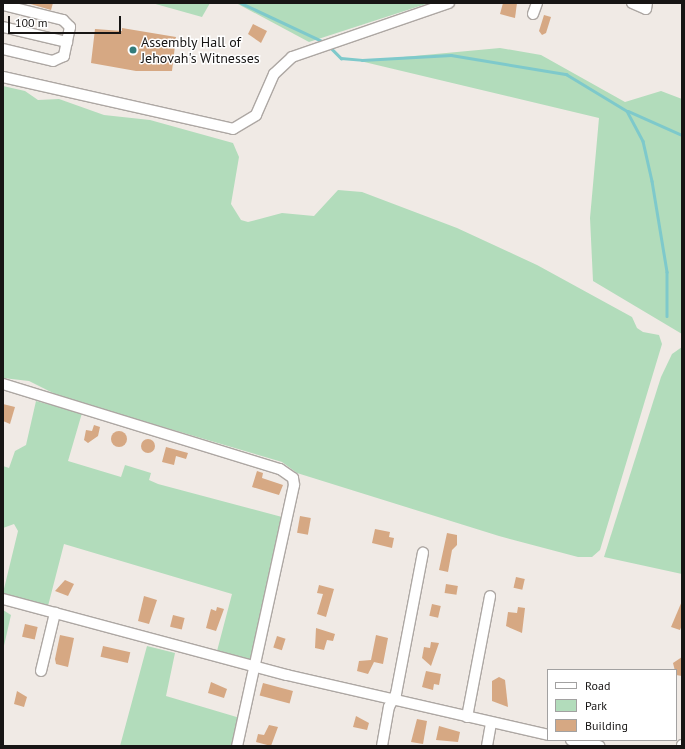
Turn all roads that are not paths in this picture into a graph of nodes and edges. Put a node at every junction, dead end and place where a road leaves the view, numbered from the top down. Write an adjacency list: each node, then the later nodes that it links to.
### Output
1 (449, 3): 10 (street)
2 (537, 3): 6 (street)
3 (632, 3): 4 (street)
4 (647, 3)
5 (3, 5): 8 (street)
6 (533, 14)
7 (3, 27): 8 (street)
8 (67, 42): 9 (street)
9 (3, 49)
10 (3, 77)
11 (3, 384): 16 (street)
12 (423, 553): 18 (street)
13 (490, 596): 19 (street)
14 (3, 600): 15 (street)
15 (55, 613): 16 (street); 17 (street)
16 (254, 666): 18 (street); 23 (street)
17 (41, 671)
18 (394, 700): 19 (street); 24 (street)
19 (467, 717): 20 (street)
20 (491, 723): 21 (street); 25 (street)
21 (547, 735)
22 (576, 741): 26 (street)
23 (237, 746)
24 (382, 746)
25 (487, 746)
26 (600, 746)

